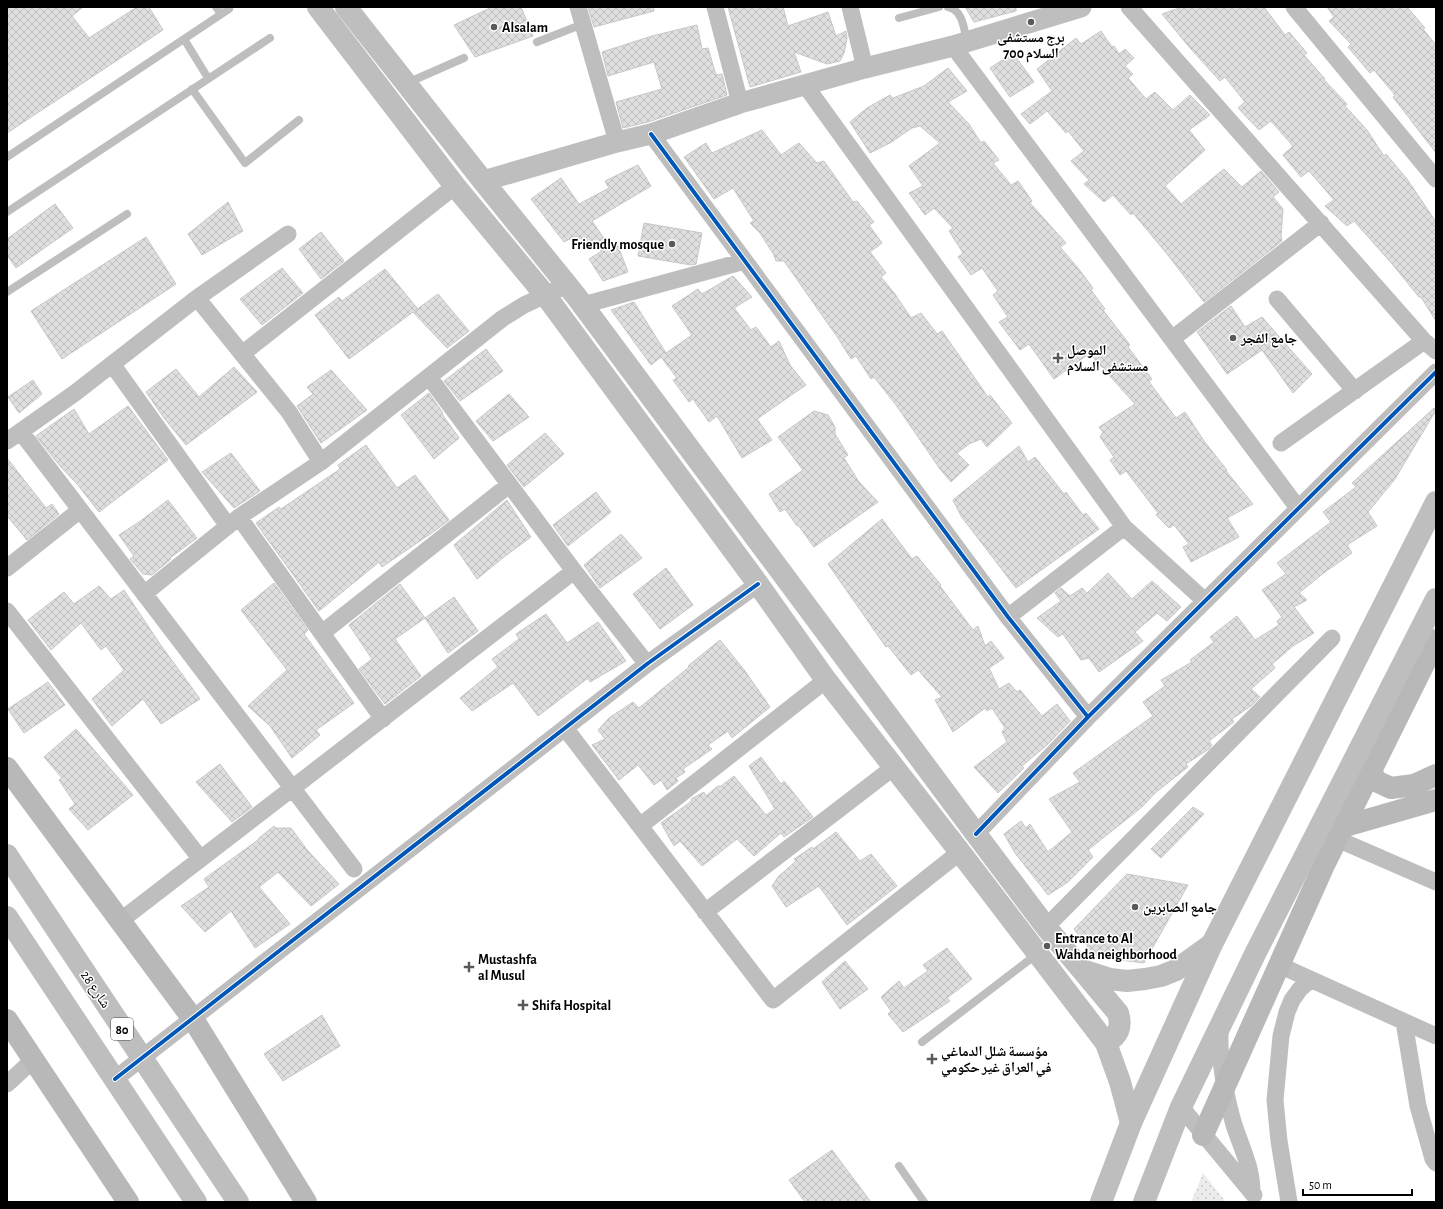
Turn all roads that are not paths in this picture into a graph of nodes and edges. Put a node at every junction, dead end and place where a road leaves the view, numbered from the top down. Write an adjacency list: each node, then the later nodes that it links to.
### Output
1 (318, 7): 32 (main road)
2 (346, 7): 22 (main road)
3 (578, 7): 14 (street)
4 (715, 7): 25 (street)
5 (850, 7): 20 (street)
6 (939, 7): 13 (lane)
7 (948, 7): 18 (lane)
8 (1129, 7): 35 (street)
9 (1294, 7): 30 (street)
10 (229, 9): 12 (lane)
11 (1068, 9): 18 (street)
12 (219, 10): 16 (lane)
13 (899, 18)
14 (583, 24): 17 (lane); 28 (street)
15 (270, 38): 21 (lane)
16 (184, 39): 21 (lane); 29 (lane)
17 (537, 42)
18 (960, 44): 20 (street); 44 (street)
19 (464, 58): 22 (lane)
20 (865, 68): 23 (street)
21 (208, 78): 24 (lane)
22 (406, 84): 31 (main road)
23 (805, 85): 25 (street); 60 (street)
24 (192, 89): 26 (lane); 33 (lane)
25 (740, 103): 27 (street)
26 (300, 120)
27 (651, 134): 28 (street); 37 (street)
28 (617, 142): 31 (street)
29 (7, 157)
30 (1436, 179)
31 (483, 181): 38 (main road)
32 (455, 186): 40 (main road); 46 (street)
33 (7, 212)
34 (127, 214): 39 (lane)
35 (1321, 223): 44 (street); 45 (street)
36 (288, 234): 41 (street)
37 (745, 261): 43 (street); 68 (street)
38 (567, 285): 40 (street); 43 (main road)
39 (7, 292)
40 (546, 296): 49 (street); 63 (main road)
41 (197, 298): 46 (street); 47 (street)
42 (1277, 299): 50 (street)
43 (583, 305): 86 (main road)
44 (1172, 339): 56 (street)
45 (1430, 346): 50 (street)
46 (242, 354): 54 (street)
47 (112, 364): 51 (street); 59 (street)
48 (1436, 372): 56 (street)
49 (429, 378): 54 (street); 55 (street)
50 (1355, 391): 53 (street)
51 (21, 432): 52 (street); 57 (street)
52 (7, 441)
53 (1281, 443)
54 (321, 462): 59 (street)
55 (509, 485): 62 (street); 69 (street)
56 (1298, 508): 66 (street)
57 (80, 510): 61 (street); 64 (street)
58 (1433, 513): 97 (main road)
59 (233, 522): 64 (street); 69 (street)
60 (1124, 527): 66 (street); 68 (street)
61 (7, 568)
62 (574, 571): 72 (street); 75 (street)
63 (758, 584): 72 (street); 73 (main road)
64 (144, 594): 82 (street)
65 (1436, 598): 76 (main road)
66 (1205, 601): 74 (street)
67 (7, 611): 89 (street)
68 (1008, 617): 74 (street)
69 (322, 633): 75 (street)
70 (1332, 638): 96 (street)
71 (1436, 640): 80 (main road)
72 (647, 664): 77 (street)
73 (826, 680): 78 (main road); 84 (street)
74 (1088, 717): 86 (street)
75 (383, 719): 82 (street)
76 (1374, 720): 80 (main road); 90 (main road)
77 (565, 728): 84 (street); 102 (street)
78 (894, 767): 87 (main road); 93 (street)
79 (7, 768): 95 (main road)
80 (1371, 770): 81 (main road); 85 (main road)
81 (1436, 775)
82 (292, 789): 89 (street); 91 (street)
83 (1436, 800): 85 (main road)
84 (640, 826): 93 (street)
85 (1340, 833): 90 (main road); 92 (street); 99 (main road)
86 (976, 834): 96 (main road)
87 (960, 852): 93 (street); 98 (main road)
88 (7, 855): 109 (main road, شارع 28 / 80)
89 (200, 858): 95 (street)
90 (1303, 859): 105 (main road)
91 (354, 870)
92 (1436, 882)
93 (705, 912)
94 (7, 917): 111 (main road, 80)
95 (120, 921): 102 (main road)
96 (1046, 927): 100 (main road)
97 (1212, 944): 100 (main road); 115 (main road)
98 (1038, 954): 107 (lane); 108 (main road)
99 (1279, 966): 101 (street); 113 (main road)
100 (1082, 970): 108 (main road)
101 (1310, 980): 104 (street); 127 (street)
102 (193, 1019): 109 (street); 123 (main road)
103 (7, 1020): 110 (main road)
104 (1404, 1022): 106 (street); 117 (street)
105 (1220, 1028): 113 (street); 114 (main road)
106 (1436, 1036)
107 (922, 1042)
108 (1106, 1043): 115 (main road)
109 (142, 1058): 111 (street); 122 (main road, شارع 28 / 80)
110 (33, 1060): 112 (street); 120 (main road)
111 (115, 1080): 121 (main road, 80)
112 (7, 1084)
113 (1225, 1087): 116 (main road); 119 (street)
114 (1181, 1107): 116 (street); 126 (main road)
115 (1131, 1123): 125 (main road)
116 (1203, 1135): 119 (street)
117 (1436, 1163)
118 (899, 1166): 124 (lane)
119 (1256, 1198)
120 (128, 1202)
121 (196, 1202)
122 (238, 1202)
123 (306, 1202)
124 (924, 1202)
125 (1101, 1202)
126 (1144, 1202)
127 (1289, 1202)

